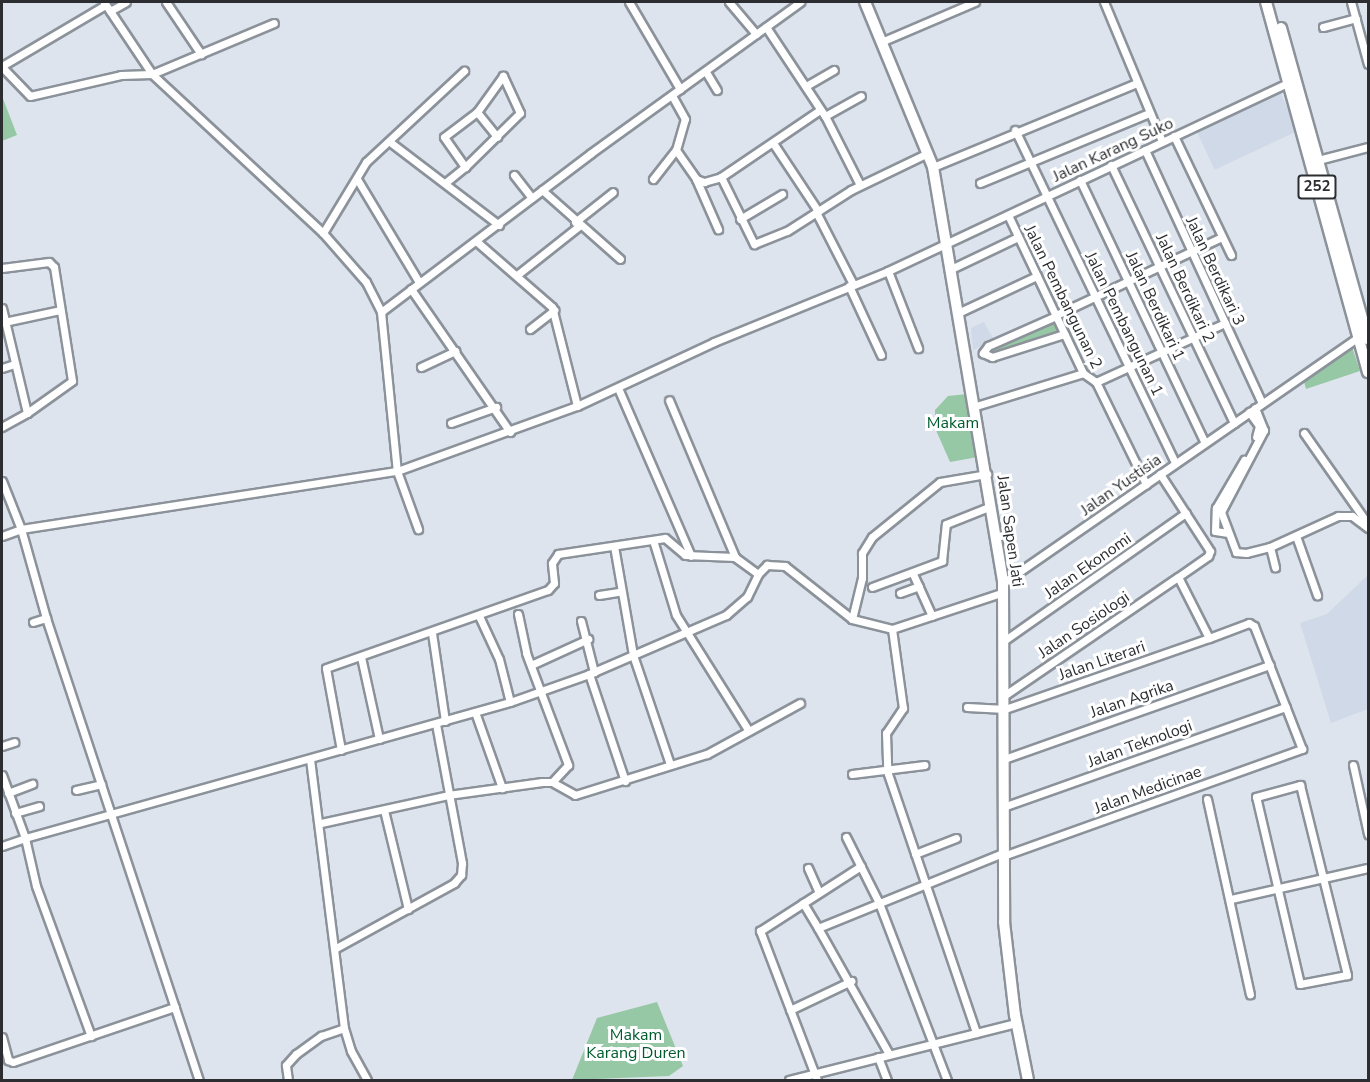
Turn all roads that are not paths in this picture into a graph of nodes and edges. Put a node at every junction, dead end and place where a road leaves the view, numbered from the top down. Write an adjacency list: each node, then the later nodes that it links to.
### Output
1 (126, 2): 12 (street)
2 (166, 2): 19 (street)
3 (629, 2): 29 (street)
4 (729, 2): 17 (street)
5 (797, 2): 15 (street)
6 (865, 2): 18 (street, Jalan Sapen Jati)
7 (975, 2): 18 (street)
8 (1104, 2): 27 (street)
9 (1266, 2): 26 (street, 252)
10 (1273, 2): 26 (street, 252)
11 (1351, 2): 13 (street)
12 (106, 6): 21 (street); 25 (street)
13 (1356, 18): 16 (street); 20 (street)
14 (274, 23): 19 (street)
15 (766, 27): 17 (street); 28 (street)
16 (1323, 27)
17 (756, 34): 24 (street)
18 (881, 42): 45 (street, Jalan Sapen Jati)
19 (201, 54): 25 (street)
20 (1368, 60)
21 (2, 66): 25 (street)
22 (834, 70): 28 (street)
23 (464, 71): 40 (street)
24 (706, 72): 29 (street); 30 (street)
25 (152, 74): 71 (street)
26 (1292, 81): 37 (street, Jalan Karang Suko); 46 (street, 252); 100 (street, 252)
27 (1137, 83): 35 (street); 36 (street)
28 (806, 86): 34 (street)
29 (680, 89): 31 (street)
30 (717, 90)
31 (672, 96): 43 (street); 60 (street)
32 (861, 96): 34 (street)
33 (477, 111): 38 (street); 38 (street); 49 (street)
34 (823, 113): 41 (street); 59 (street)
35 (1149, 113): 39 (street); 47 (street)
36 (1016, 130): 47 (street, Jalan Pembangunan 1); 50 (street)
37 (1174, 136): 39 (street, Jalan Karang Suko); 73 (street)
38 (497, 137): 49 (street)
39 (1162, 141): 44 (street, Jalan Karang Suko)
40 (390, 142): 54 (street); 57 (street)
41 (773, 143): 52 (street); 65 (street)
42 (1368, 147): 46 (street)
43 (676, 150): 53 (street); 55 (street)
44 (1145, 150): 48 (street, Jalan Karang Suko); 76 (street, Jalan Berdikari 3)
45 (928, 153): 50 (street, Jalan Sapen Jati); 59 (street)
46 (1318, 160): 100 (street, 252)
47 (1028, 163): 58 (street); 63 (street, Jalan Pembangunan 1)
48 (1111, 165): 56 (street, Jalan Karang Suko); 79 (street, Jalan Berdikari 2)
49 (465, 167): 57 (street)
50 (933, 167): 75 (street, Jalan Sapen Jati)
51 (514, 175): 64 (street)
52 (721, 177): 55 (street); 67 (street)
53 (653, 178)
54 (357, 179): 71 (street); 86 (street)
55 (696, 179): 70 (street)
56 (1080, 180): 63 (street, Jalan Karang Suko); 85 (street, Jalan Berdikari 1)
57 (445, 183): 69 (street)
58 (980, 183)
59 (861, 186): 65 (street)
60 (542, 190): 64 (street); 68 (street)
61 (613, 192): 68 (street)
62 (782, 194): 67 (street)
63 (1047, 196): 66 (street, Jalan Karang Suko); 89 (street, Jalan Pembangunan 1)
64 (532, 198): 69 (street)
65 (817, 212): 67 (street); 87 (street)
66 (1008, 214): 72 (street, Jalan Pembangunan 2); 75 (street, Jalan Karang Suko)
67 (740, 219)
68 (577, 224): 78 (street); 83 (street)
69 (499, 225): 74 (street)
70 (718, 229)
71 (323, 233): 93 (street)
72 (1018, 237): 81 (street); 84 (street, Jalan Pembangunan 2)
73 (1222, 237): 76 (street); 77 (street)
74 (476, 241): 83 (street); 86 (street)
75 (949, 242): 81 (street, Jalan Sapen Jati); 82 (street, Jalan Karang Suko)
76 (1191, 251): 79 (street); 97 (street, Jalan Berdikari 3)
77 (1231, 255)
78 (620, 259)
79 (1159, 266): 85 (street); 101 (street, Jalan Berdikari 2)
80 (2, 268): 91 (street)
81 (953, 268): 94 (street, Jalan Sapen Jati)
82 (888, 271): 87 (street, Jalan Karang Suko); 102 (street)
83 (517, 275): 92 (street)
84 (1037, 276): 94 (street); 95 (street, Jalan Pembangunan 2)
85 (1128, 280): 89 (street); 104 (street, Jalan Berdikari 1)
86 (419, 282): 88 (street)
87 (851, 285): 106 (street); 114 (street, Jalan Karang Suko)
88 (411, 289): 93 (street); 103 (street)
89 (1095, 295): 95 (street); 109 (street, Jalan Pembangunan 1)
90 (2, 308): 96 (street)
91 (60, 310): 96 (street); 120 (street)
92 (554, 310): 98 (street); 116 (street)
93 (381, 312): 128 (street)
94 (960, 312): 117 (street, Jalan Sapen Jati)
95 (1056, 316): 99 (street, Jalan Pembangunan 2); 99 (street)
96 (4, 322): 107 (street)
97 (1225, 323): 101 (street); 119 (street, Jalan Berdikari 3)
98 (530, 329)
99 (1064, 334): 112 (street, Jalan Pembangunan 2)
100 (1364, 336): 105 (street, 252); 119 (street, Jalan Yustisia)
101 (1193, 338): 104 (street); 122 (street, Jalan Berdikari 2)
102 (918, 348)
103 (456, 351): 108 (street); 118 (street)
104 (1162, 352): 109 (street); 126 (street, Jalan Berdikari 1)
105 (1366, 353): 111 (street, 252)
106 (881, 355)
107 (14, 364): 110 (street); 120 (street)
108 (421, 366)
109 (1130, 367): 113 (street); 127 (street, Jalan Pembangunan 1)
110 (2, 368)
111 (1368, 372)
112 (1083, 373): 113 (street, Jalan Pembangunan 2); 117 (street)
113 (1096, 382): 132 (street, Jalan Pembangunan 2)
114 (618, 388): 116 (street, Jalan Karang Suko); 143 (street)
115 (669, 400): 144 (street)
116 (577, 406): 124 (street, Jalan Karang Suko)
117 (976, 406): 129 (street, Jalan Sapen Jati)
118 (496, 407): 121 (street); 124 (street)
119 (1254, 408): 122 (street, Jalan Yustisia); 142 (street, Jalan Berdikari 3)
120 (27, 413): 123 (street)
121 (451, 423)
122 (1234, 423): 126 (street, Jalan Yustisia)
123 (2, 427)
124 (510, 432): 128 (street, Jalan Karang Suko)
125 (1304, 433): 135 (street)
126 (1205, 443): 127 (street, Jalan Yustisia)
127 (1175, 464): 130 (street, Jalan Yustisia)
128 (397, 471): 136 (street, Jalan Karang Suko); 137 (street)
129 (987, 474): 133 (street, Jalan Sapen Jati); 160 (street)
130 (1160, 474): 132 (street, Jalan Yustisia); 134 (street)
131 (2, 481): 136 (street)
132 (1146, 484): 151 (street, Jalan Yustisia)
133 (992, 506): 147 (street); 151 (street, Jalan Sapen Jati)
134 (1186, 513): 148 (street, Jalan Sosiologi); 168 (street, Jalan Ekonomi)
135 (1368, 526): 139 (street)
136 (21, 529): 138 (street, Jalan Karang Suko); 159 (street)
137 (418, 529)
138 (2, 536)
139 (1296, 536): 142 (street); 154 (street)
140 (653, 540): 141 (street); 143 (street); 165 (street)
141 (614, 546): 152 (street); 157 (street)
142 (1270, 547): 145 (street)
143 (691, 556): 144 (street)
144 (735, 557): 146 (street)
145 (1275, 567)
146 (758, 574): 160 (street); 165 (street)
147 (912, 574): 149 (street); 150 (street)
148 (1178, 577): 166 (street); 175 (street, Jalan Sosiologi)
149 (919, 586): 153 (street); 158 (street)
150 (872, 587)
151 (1004, 588): 158 (street, Jalan Yustisia); 168 (street, Jalan Sapen Jati)
152 (620, 592): 155 (street); 169 (street)
153 (900, 592)
154 (1317, 594)
155 (599, 595)
156 (518, 614): 171 (street)
157 (480, 616): 164 (street); 176 (street)
158 (932, 616): 163 (street, Jalan Yustisia)
159 (46, 618): 162 (street); 200 (street)
160 (852, 619): 163 (street)
161 (581, 621): 167 (street)
162 (33, 622)
163 (892, 629): 194 (street)
164 (432, 633): 170 (street); 182 (street)
165 (688, 633): 169 (street); 184 (street)
166 (1209, 638): 172 (street, Jalan Literari); 180 (street, Jalan Literari)
167 (588, 639): 171 (street); 173 (street)
168 (1005, 640): 175 (street, Jalan Sapen Jati)
169 (633, 655): 173 (street); 191 (street)
170 (361, 657): 185 (street); 188 (street)
171 (531, 665): 174 (street)
172 (1270, 665): 179 (street); 190 (street, Jalan Agrika)
173 (592, 673): 174 (street); 197 (street)
174 (541, 692): 176 (street); 198 (street)
175 (1005, 695): 180 (street, Jalan Sapen Jati)
176 (510, 702): 181 (street)
177 (800, 703): 184 (street)
178 (967, 707): 180 (street)
179 (1286, 707): 207 (street, Jalan Teknologi); 218 (street, Jalan Medicinae)
180 (1005, 710): 190 (street, Jalan Sapen Jati)
181 (475, 712): 182 (street); 201 (street)
182 (445, 721): 183 (street)
183 (436, 723): 185 (street); 204 (street)
184 (748, 730): 191 (street)
185 (379, 739): 188 (street)
186 (14, 742): 187 (street)
187 (2, 746)
188 (340, 750): 189 (street)
189 (310, 759): 210 (street); 211 (street)
190 (1004, 759): 207 (street, Jalan Sapen Jati)
191 (670, 764): 197 (street)
192 (924, 765): 194 (street)
193 (1353, 765): 212 (street)
194 (887, 771): 195 (street); 217 (street)
195 (852, 774)
196 (2, 775): 203 (street)
197 (626, 781): 198 (street)
198 (552, 783): 201 (street)
199 (32, 784): 203 (street)
200 (101, 784): 202 (street); 210 (street)
201 (502, 788): 204 (street)
202 (76, 790)
203 (8, 793): 209 (street)
204 (448, 795): 208 (street); 229 (street)
205 (1207, 799): 226 (street)
206 (39, 806): 209 (street)
207 (1003, 807): 218 (street, Jalan Sapen Jati)
208 (384, 810): 211 (street); 229 (street)
209 (15, 813): 214 (street)
210 (111, 816): 214 (street); 234 (street)
211 (321, 823): 231 (street)
212 (1368, 834)
213 (846, 837): 219 (street)
214 (25, 838): 216 (street); 239 (street)
215 (956, 838): 217 (street)
216 (2, 846)
217 (915, 854): 223 (street)
218 (1003, 855): 223 (street, Jalan Medicinae); 236 (street, Jalan Sapen Jati)
219 (861, 866): 225 (street); 228 (street)
220 (808, 868): 225 (street)
221 (1368, 868): 222 (street)
222 (1324, 878): 224 (street); 224 (street); 224 (street)
223 (926, 884): 228 (street, Jalan Medicinae); 238 (street)
224 (1278, 888): 226 (street)
225 (819, 893): 227 (street)
226 (1230, 899): 233 (street)
227 (803, 903): 230 (street); 235 (street)
228 (879, 903): 230 (street, Jalan Medicinae); 241 (street)
229 (408, 909): 231 (street)
230 (818, 928): 232 (street)
231 (336, 948): 237 (street)
232 (851, 981): 235 (street); 242 (street)
233 (1250, 994)
234 (175, 1007): 239 (street); 245 (street)
235 (790, 1010): 244 (street)
236 (1016, 1023): 238 (street); 251 (street, Jalan Sapen Jati)
237 (344, 1028): 246 (street); 247 (street)
238 (976, 1033): 241 (street)
239 (91, 1036): 240 (street)
240 (2, 1037)
241 (934, 1044): 242 (street); 250 (street)
242 (889, 1054): 243 (street)
243 (878, 1058): 244 (street); 249 (street)
244 (816, 1077): 248 (street)
245 (199, 1080)
246 (288, 1080)
247 (367, 1080)
248 (789, 1080)
249 (887, 1080)
250 (947, 1080)
251 (1028, 1080)

